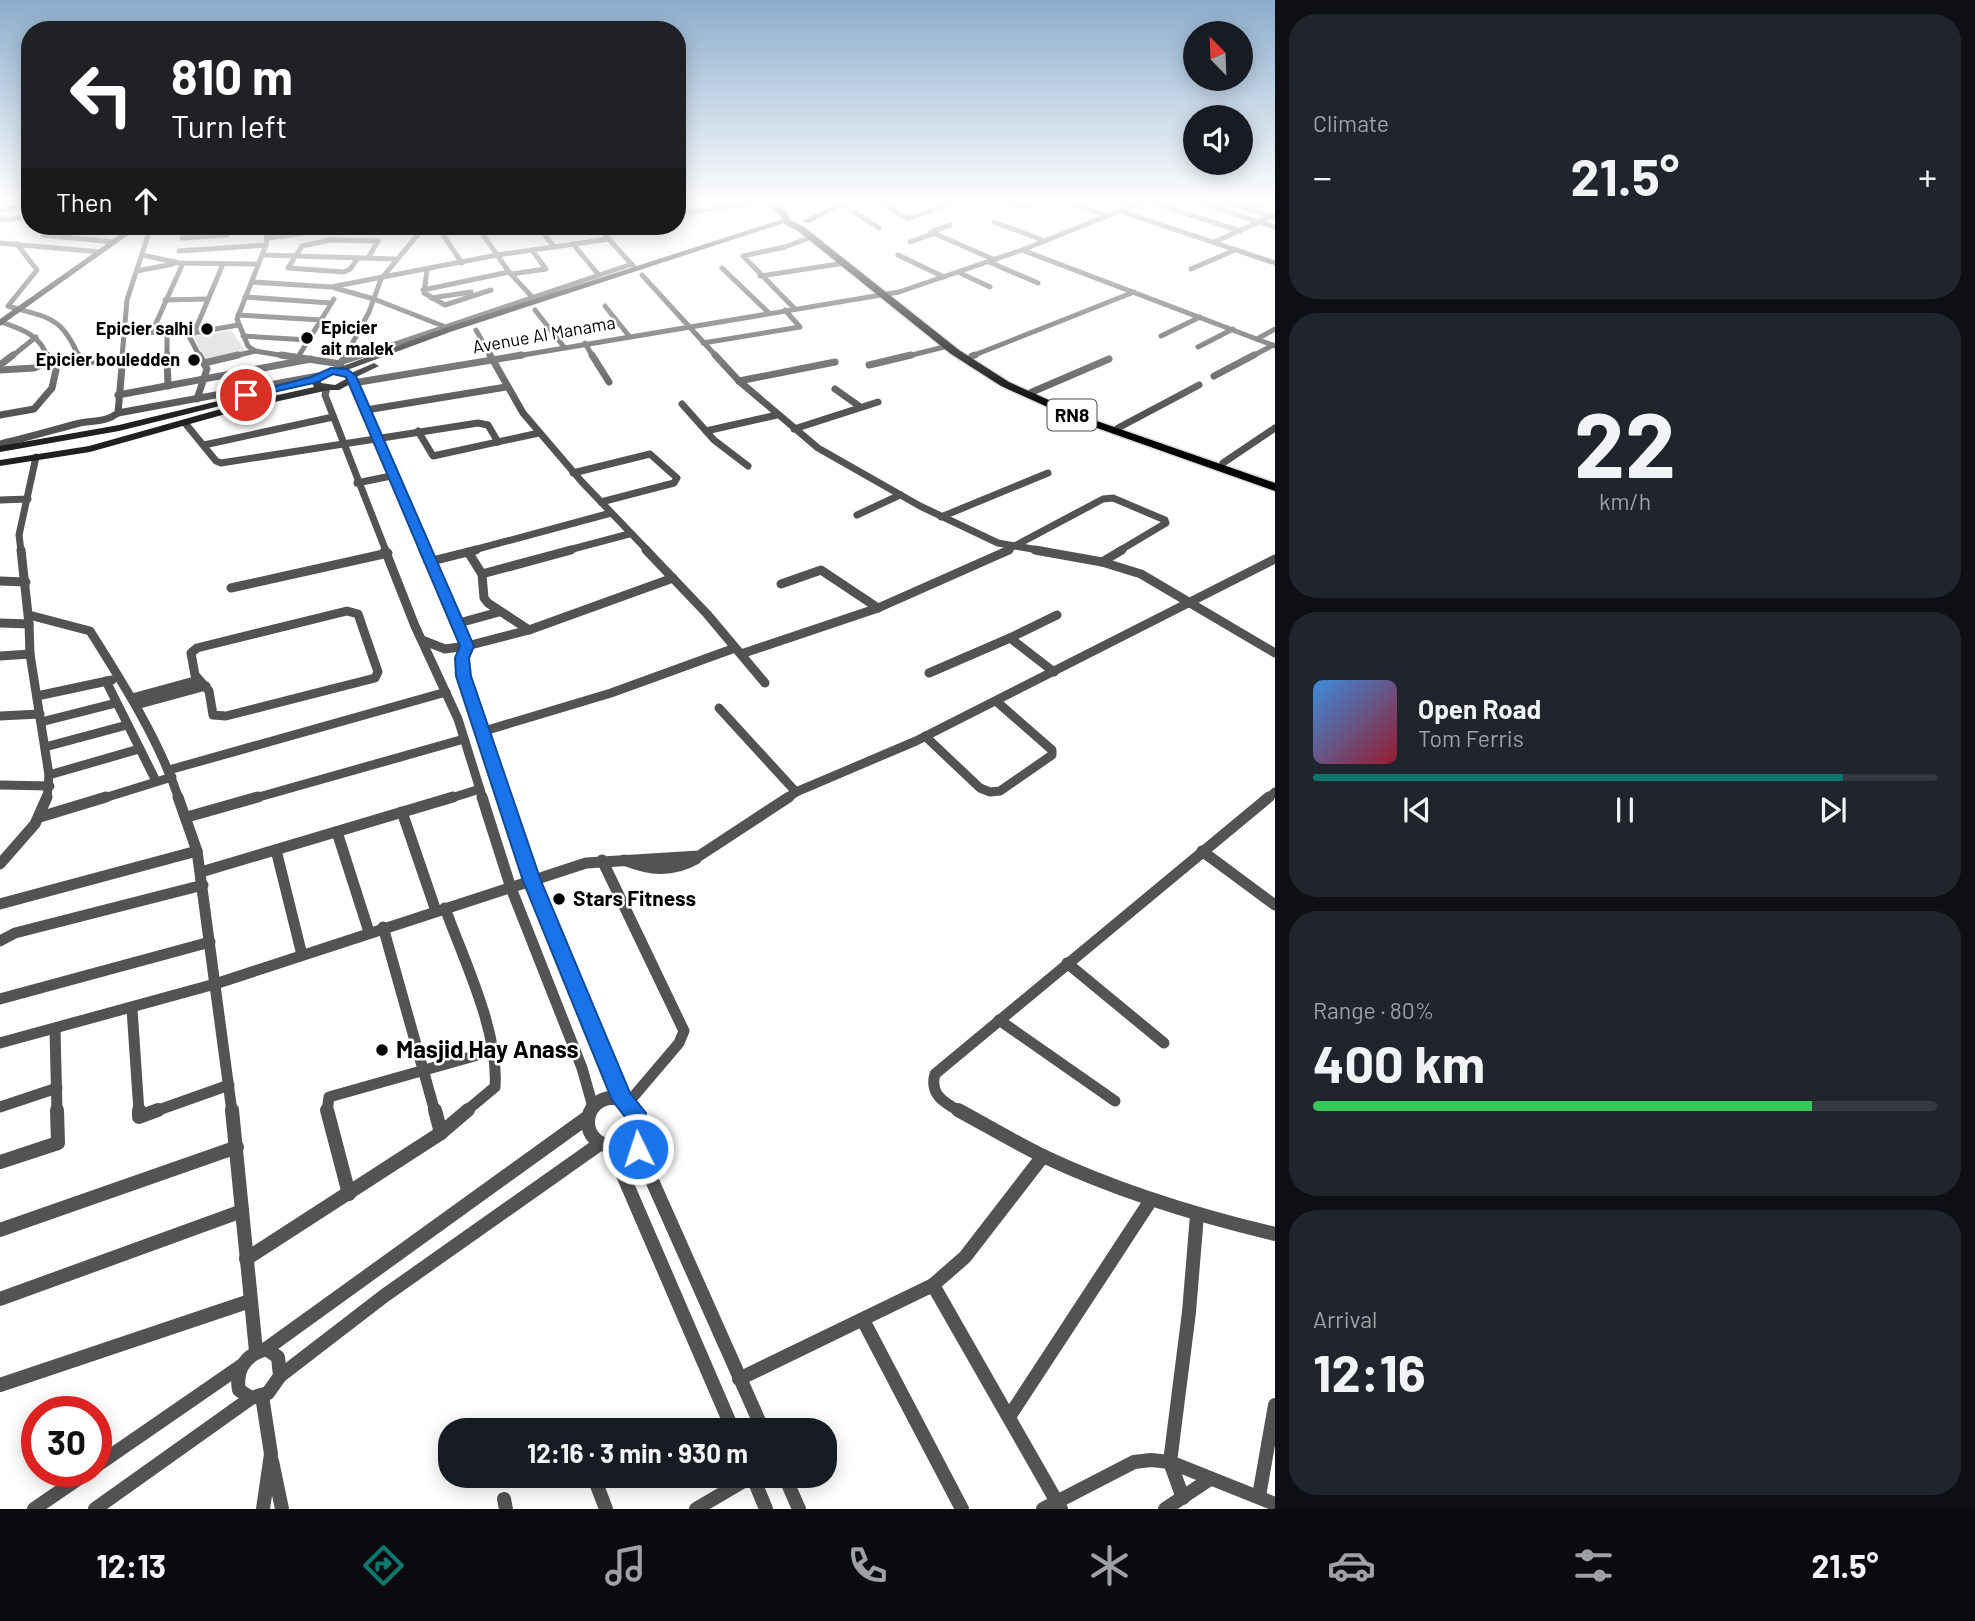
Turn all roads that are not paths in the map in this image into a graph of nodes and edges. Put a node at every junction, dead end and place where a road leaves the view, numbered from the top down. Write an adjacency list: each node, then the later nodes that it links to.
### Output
1 (34, 272): 46 (street)
2 (71, 272): 46 (main road)
3 (137, 272): 59 (street)
4 (176, 272): 41 (street)
5 (219, 272): 39 (street)
6 (255, 272): 29 (street)
7 (386, 272): 28 (street)
8 (415, 272): 28 (street)
9 (427, 272): 34 (street)
10 (515, 272): 24 (street)
11 (610, 272): 25 (street)
12 (625, 272): 42 (main road)
13 (639, 272): 55 (street)
14 (727, 272): 48 (street)
15 (757, 272): 26 (street)
16 (783, 272): 26 (street)
17 (859, 272): 36 (main road, RN8)
18 (862, 272): 36 (main road, RN8)
19 (934, 272): 27 (street)
20 (957, 272): 27 (street, Avenue Al Manama)
21 (958, 272): 32 (street)
22 (1016, 272): 30 (street)
23 (1082, 272): 35 (street)
24 (510, 273): 34 (street); 42 (street)
25 (598, 274): 42 (street)
26 (760, 276): 45 (street)
27 (944, 277): 36 (street, Avenue Al Manama)
28 (381, 279): 31 (street); 40 (street)
29 (252, 282): 31 (street); 37 (street)
30 (1038, 283)
31 (331, 287): 33 (street)
32 (990, 287)
33 (341, 290): 40 (street); 43 (street)
34 (423, 290): 38 (street)
35 (1134, 292): 50 (street); 76 (street)
36 (888, 293): 45 (street, Avenue Al Manama); 72 (main road, RN8); 76 (main road, RN8)
37 (245, 297): 43 (street); 49 (street)
38 (430, 298): 38 (street)
39 (207, 299): 41 (street); 62 (street)
40 (374, 299): 54 (street); 86 (street)
41 (165, 300): 60 (street)
42 (532, 302): 54 (main road); 58 (main road); 73 (street)
43 (331, 303): 51 (street)
44 (605, 306): 64 (street)
45 (793, 307): 47 (street, Avenue Al Manama); 48 (street)
46 (18, 310): 52 (main road); 78 (street)
47 (785, 310): 48 (street, Avenue Al Manama); 70 (street)
48 (767, 312): 55 (street, Avenue Al Manama)
49 (238, 315): 51 (street); 53 (street)
50 (1199, 317): 56 (street); 65 (street)
51 (322, 320): 68 (street)
52 (0, 323): 66 (street)
53 (238, 325): 62 (street); 63 (street)
54 (446, 327): 86 (main road)
55 (688, 327): 64 (street, Avenue Al Manama); 70 (street)
56 (1233, 329): 67 (street); 74 (street)
57 (1275, 329): 67 (street)
58 (477, 330): 81 (street); 92 (main road)
59 (123, 331): 60 (street); 78 (street)
60 (152, 332): 61 (street)
61 (167, 333): 62 (street); 95 (street)
62 (191, 334): 83 (street)
63 (243, 336): 68 (street); 75 (street)
64 (629, 336): 69 (street, Avenue Al Manama)
65 (1161, 336)
66 (36, 337): 84 (street); 87 (street)
67 (1257, 339): 71 (street)
68 (309, 340): 77 (street)
69 (585, 343): 73 (street, Avenue Al Manama); 94 (street)
70 (703, 343): 93 (street)
71 (1274, 345): 89 (street)
72 (948, 346): 85 (street); 132 (main road, RN8)
73 (564, 347): 81 (street, Avenue Al Manama)
74 (1198, 347)
75 (255, 351): 77 (street); 83 (street)
76 (972, 356): 100 (main road, RN8)
77 (298, 357): 79 (street)
78 (122, 359): 101 (street)
79 (311, 359): 86 (street); 91 (street)
80 (1109, 359): 100 (street)
81 (493, 360): 92 (street, Avenue Al Manama); 97 (street)
82 (835, 362): 93 (street)
83 (204, 363): 91 (street)
84 (0, 365)
85 (869, 365)
86 (339, 367): 90 (main road); 92 (main road)
87 (0, 370)
88 (56, 370): 108 (street)
89 (1214, 376)
90 (316, 378): 98 (main road); 102 (street); 122 (main road)
91 (204, 380): 95 (street); 102 (street)
92 (351, 380): 98 (main road); 106 (street)
93 (739, 381): 109 (street)
94 (609, 382)
95 (169, 386): 101 (street)
96 (1199, 386): 112 (street)
97 (506, 387): 106 (street); 117 (street)
98 (326, 388): 110 (street); 111 (main road)
99 (835, 389): 105 (street)
100 (1032, 392): 112 (main road, RN8)
101 (118, 395): 107 (street)
102 (197, 399): 107 (street)
103 (878, 402): 105 (street)
104 (682, 404): 116 (street)
105 (859, 406): 114 (street)
106 (366, 410): 118 (street)
107 (118, 413): 122 (street)
108 (0, 415)
109 (778, 415): 114 (street); 116 (street)
110 (333, 417): 119 (street); 121 (street)
111 (185, 423): 121 (street); 123 (main road)
112 (1118, 428): 125 (main road, RN8)
113 (1275, 428): 125 (street)
114 (794, 429): 133 (street)
115 (418, 431): 118 (street); 120 (street); 120 (street)
116 (706, 431): 126 (street)
117 (539, 433): 120 (street); 127 (street)
118 (377, 436): 119 (street); 129 (street)
119 (343, 442): 121 (street); 131 (street)
120 (498, 442)
121 (204, 445)
122 (0, 446)
123 (36, 457): 124 (main road); 134 (street)
124 (0, 463)
125 (1223, 463): 130 (main road, RN8)
126 (748, 466)
127 (573, 473): 136 (street); 136 (street)
128 (1048, 473): 139 (street)
129 (391, 476): 131 (street); 145 (street)
130 (1275, 481)
131 (357, 482): 142 (street)
132 (1275, 487)
133 (900, 495): 138 (street); 139 (street)
134 (28, 499): 135 (street); 150 (street)
135 (0, 500)
136 (601, 502): 137 (street)
137 (611, 513): 140 (street); 143 (street)
138 (857, 515)
139 (941, 517): 141 (street)
140 (629, 534): 147 (street); 148 (street)
141 (1015, 547): 146 (street); 146 (street); 154 (street)
142 (388, 552): 152 (street); 162 (street)
143 (468, 552): 145 (street); 147 (street)
144 (1275, 559): 153 (street)
145 (428, 562): 159 (street)
146 (1102, 562): 153 (street)
147 (482, 574): 155 (street)
148 (673, 578): 160 (street); 164 (street)
149 (0, 582): 150 (street)
150 (26, 582): 157 (street)
151 (781, 584): 154 (street)
152 (231, 588)
153 (1194, 604): 165 (street); 168 (street)
154 (878, 608): 164 (street)
155 (499, 612): 159 (street); 160 (street)
156 (1057, 615): 161 (street)
157 (29, 620): 158 (street); 166 (street); 170 (street)
158 (0, 623)
159 (459, 623): 163 (street)
160 (529, 630): 163 (street)
161 (1010, 638): 168 (street); 169 (street)
162 (422, 640): 163 (street); 174 (street)
163 (467, 646): 183 (street)
164 (738, 651): 173 (street); 183 (street)
165 (1275, 653)
166 (30, 654): 167 (street); 175 (street)
167 (0, 656)
168 (1054, 672): 176 (street)
169 (929, 673)
170 (120, 678): 171 (street); 177 (street)
171 (106, 681): 175 (street); 178 (street)
172 (202, 683): 172 (street); 177 (street)
173 (765, 683)
174 (446, 692): 185 (street); 188 (street)
175 (37, 696): 181 (street)
176 (996, 701): 184 (street); 184 (street)
177 (134, 702): 188 (street)
178 (116, 703): 181 (street); 182 (street)
179 (719, 708): 193 (street)
180 (0, 716): 181 (street)
181 (41, 718): 186 (street)
182 (127, 725): 186 (street); 187 (street)
183 (481, 732): 205 (street)
184 (925, 736): 193 (street)
185 (464, 739): 192 (street); 197 (street)
186 (45, 747): 189 (street)
187 (139, 749): 189 (street); 190 (street)
188 (170, 773): 190 (street); 197 (street)
189 (50, 780): 191 (street); 196 (street)
190 (156, 781): 196 (street)
191 (0, 785)
192 (480, 789): 195 (street); 207 (street)
193 (796, 792): 202 (street)
194 (1275, 792): 201 (street)
195 (402, 812): 198 (street); 210 (street)
196 (40, 817): 203 (street)
197 (187, 817): 200 (street)
198 (337, 832): 199 (street); 212 (street)
199 (276, 850): 204 (street); 215 (street)
200 (197, 851): 204 (street); 208 (street)
201 (1202, 851): 209 (street); 216 (street)
202 (603, 860): 205 (street); 228 (street)
203 (0, 864)
204 (201, 872): 206 (street)
205 (532, 881): 207 (street); 228 (street)
206 (203, 885): 213 (street); 214 (street)
207 (511, 888): 210 (street); 231 (street)
208 (0, 904)
209 (1275, 905)
210 (441, 910): 211 (street); 224 (street)
211 (383, 927): 212 (street); 225 (street)
212 (369, 932): 215 (street)
213 (0, 941)
214 (210, 942): 217 (street); 218 (street)
215 (302, 955): 217 (street)
216 (1067, 963): 220 (street); 223 (street)
217 (215, 984): 219 (street); 226 (street)
218 (0, 999)
219 (132, 1009): 221 (street); 226 (street)
220 (999, 1020): 229 (street); 236 (street)
221 (55, 1029): 222 (street); 227 (street)
222 (0, 1043)
223 (1164, 1043)
224 (492, 1051): 225 (street); 233 (street)
225 (423, 1071): 233 (street); 238 (street)
226 (229, 1085): 235 (street)
227 (57, 1088): 230 (street); 237 (street)
228 (625, 1101): 231 (street); 232 (street)
229 (1115, 1101)
230 (0, 1107)
231 (590, 1112): 234 (street); 249 (street)
232 (634, 1132): 234 (street); 252 (street)
233 (441, 1133): 238 (street)
234 (606, 1144): 251 (street); 257 (street)
235 (237, 1147): 240 (street); 242 (street)
236 (1043, 1156): 239 (street); 245 (street)
237 (0, 1162)
238 (349, 1194): 244 (street)
239 (1151, 1199): 241 (street); 256 (street)
240 (242, 1211): 244 (street); 246 (street)
241 (1197, 1215): 243 (street); 261 (street)
242 (0, 1230)
243 (1275, 1234)
244 (246, 1259): 247 (street)
245 (933, 1285): 248 (street); 256 (street)
246 (0, 1299)
247 (250, 1301): 249 (street); 253 (street)
248 (863, 1320): 252 (street); 280 (street)
249 (261, 1350): 250 (street); 251 (street)
250 (240, 1366): 254 (street); 260 (street)
251 (280, 1376): 254 (street)
252 (739, 1379): 258 (street)
253 (0, 1385)
254 (256, 1397): 259 (street); 273 (street)
255 (1275, 1405): 268 (street)
256 (1009, 1417): 271 (street)
257 (728, 1418)
258 (757, 1418)
259 (271, 1454): 274 (street); 275 (street)
260 (112, 1455)
261 (1170, 1462): 262 (street); 269 (street); 271 (street)
262 (1210, 1479): 268 (street); 269 (street)
263 (66, 1487): 272 (street)
264 (598, 1488): 276 (street)
265 (732, 1488): 277 (street)
266 (758, 1488): 278 (street)
267 (790, 1488): 279 (street)
268 (1259, 1496): 270 (street)
269 (1183, 1498): 281 (street)
270 (1275, 1504)
271 (1053, 1506)
272 (34, 1509)
273 (95, 1509)
274 (263, 1509)
275 (282, 1509)
276 (606, 1509)
277 (696, 1509)
278 (766, 1509)
279 (799, 1509)
280 (962, 1509)
281 (1165, 1509)

